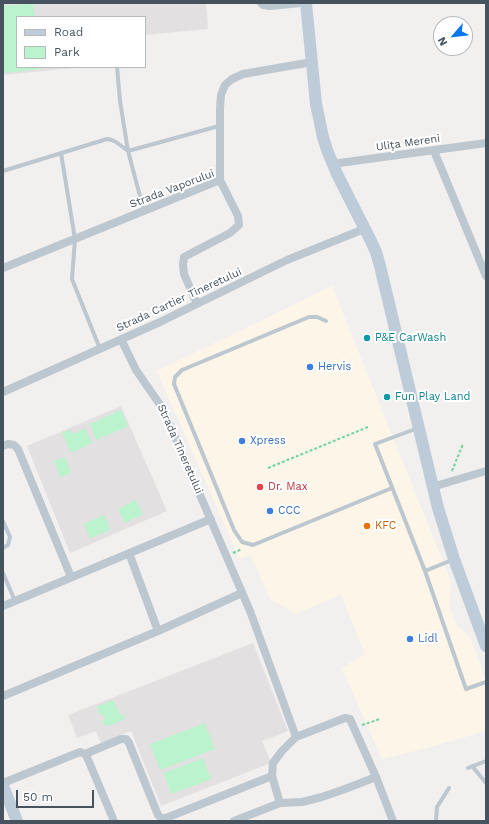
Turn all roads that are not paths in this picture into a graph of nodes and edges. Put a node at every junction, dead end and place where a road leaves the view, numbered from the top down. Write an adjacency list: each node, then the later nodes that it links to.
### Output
1 (261, 3): 2 (street)
2 (301, 3)
3 (306, 3): 4 (street)
4 (312, 62): 6 (street); 11 (street)
5 (117, 68): 8 (lane)
6 (219, 126): 8 (lane); 13 (street)
7 (486, 143): 9 (street, Ulița Mereni)
8 (128, 151): 10 (lane); 14 (lane)
9 (434, 151): 11 (street, Ulița Mereni); 18 (street)
10 (61, 153): 12 (lane); 16 (lane)
11 (332, 164): 15 (street)
12 (3, 171)
13 (220, 180): 14 (street, Strada Vaporului); 19 (street, Strada Vaporului)
14 (144, 211): 16 (street, Strada Vaporului)
15 (364, 229): 19 (street, Strada Cartier Tineretului); 24 (street)
16 (75, 239): 17 (street, Strada Vaporului); 22 (lane)
17 (3, 268)
18 (486, 276)
19 (196, 304): 21 (street, Strada Cartier Tineretului)
20 (326, 321): 28 (lane)
21 (121, 339): 22 (street, Strada Cartier Tineretului); 29 (street, Strada Tineretului)
22 (100, 349): 23 (street, Strada Cartier Tineretului)
23 (3, 392)
24 (418, 428): 27 (street); 28 (lane)
25 (3, 446): 36 (street)
26 (486, 471): 27 (street)
27 (432, 487): 33 (street)
28 (392, 488): 34 (lane)
29 (211, 519): 32 (street); 37 (street, Strada Tineretului)
30 (3, 521): 31 (lane)
31 (3, 548)
32 (128, 553): 36 (street); 40 (street)
33 (454, 559): 34 (lane); 41 (street)
34 (425, 571): 42 (lane)
35 (3, 573): 38 (lane)
36 (71, 577): 38 (street)
37 (242, 592): 40 (street); 44 (street, Strada Tineretului)
38 (15, 601): 39 (street)
39 (3, 606)
40 (158, 631): 43 (street)
41 (486, 644)
42 (486, 682)
43 (3, 696)
44 (296, 737): 47 (street); 48 (street)
45 (85, 754): 47 (street); 49 (street); 55 (street)
46 (486, 761): 50 (lane)
47 (272, 776): 53 (street)
48 (376, 776): 53 (street); 57 (street)
49 (3, 783)
50 (486, 783)
51 (3, 786): 54 (street)
52 (449, 788): 58 (lane)
53 (280, 803): 56 (street)
54 (17, 821)
55 (114, 821)
56 (234, 821)
57 (393, 821)
58 (436, 821)

